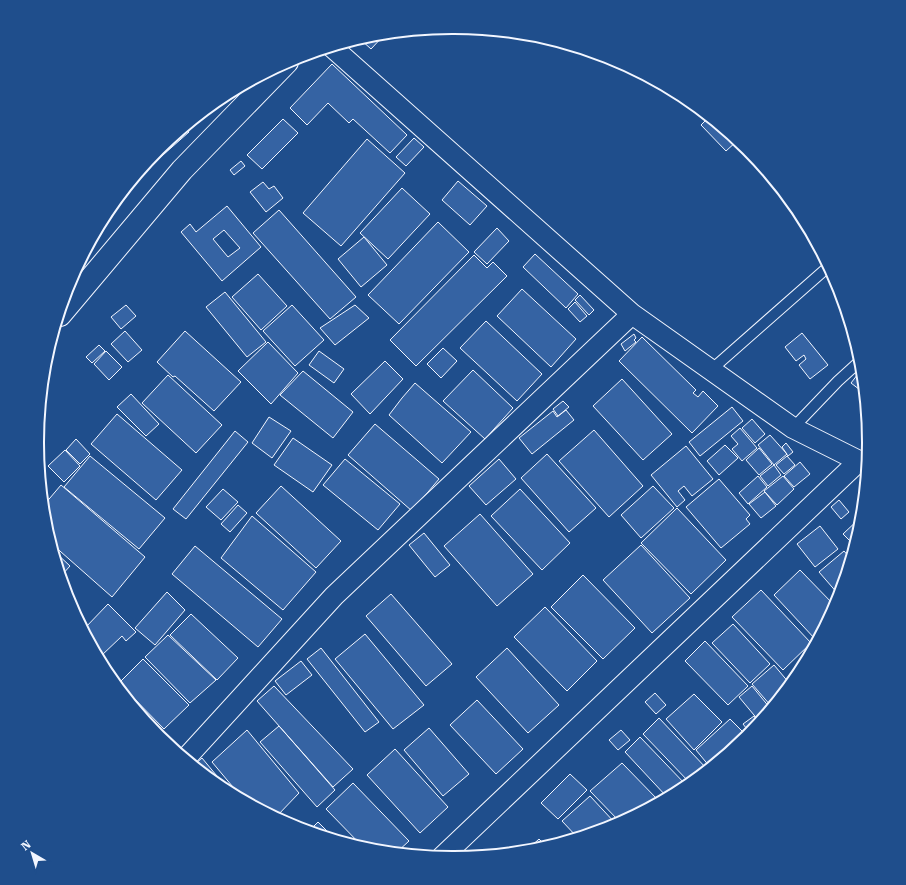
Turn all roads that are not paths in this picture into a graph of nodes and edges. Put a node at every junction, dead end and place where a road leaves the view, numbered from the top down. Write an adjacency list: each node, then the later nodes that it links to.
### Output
1 (337, 51): 5 (street)
2 (274, 75): 4 (main road)
3 (824, 272): 7 (lane)
4 (68, 305)
5 (632, 314): 7 (street); 11 (street)
6 (854, 366): 8 (lane)
7 (711, 370): 8 (street)
8 (793, 428): 9 (street)
9 (861, 462)
10 (861, 465): 12 (street)
11 (189, 754)
12 (449, 851)

